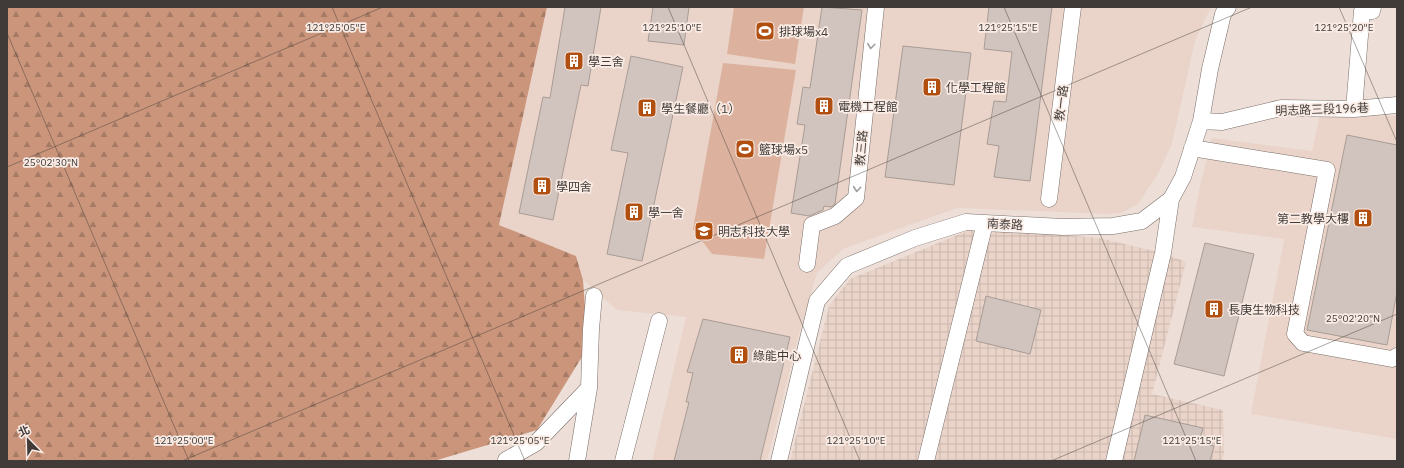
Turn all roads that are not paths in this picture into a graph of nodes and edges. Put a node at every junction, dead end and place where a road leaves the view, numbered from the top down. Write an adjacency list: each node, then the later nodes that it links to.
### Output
1 (876, 7): 12 (street, 教三路, one-way to 12)
2 (1073, 7): 9 (street, 教一路)
3 (1228, 7): 7 (street, 南泰路)
4 (1373, 7): 6 (street)
5 (1397, 106): 6 (street, 明志路三段196巷)
6 (1354, 109): 7 (street, 明志路三段196巷)
7 (1201, 121): 8 (street, 南泰路)
8 (1192, 148): 10 (street, 南泰路); 15 (street)
9 (1049, 199)
10 (1172, 199): 11 (street, 南泰路); 22 (street)
11 (984, 223): 20 (street, 南泰路); 21 (street)
12 (807, 264)
13 (594, 296): 16 (street)
14 (659, 321): 19 (street)
15 (1397, 356)
16 (589, 388): 17 (street); 18 (street)
17 (506, 460)
18 (577, 461)
19 (624, 461)
20 (779, 461)
21 (926, 461)
22 (1114, 461)

